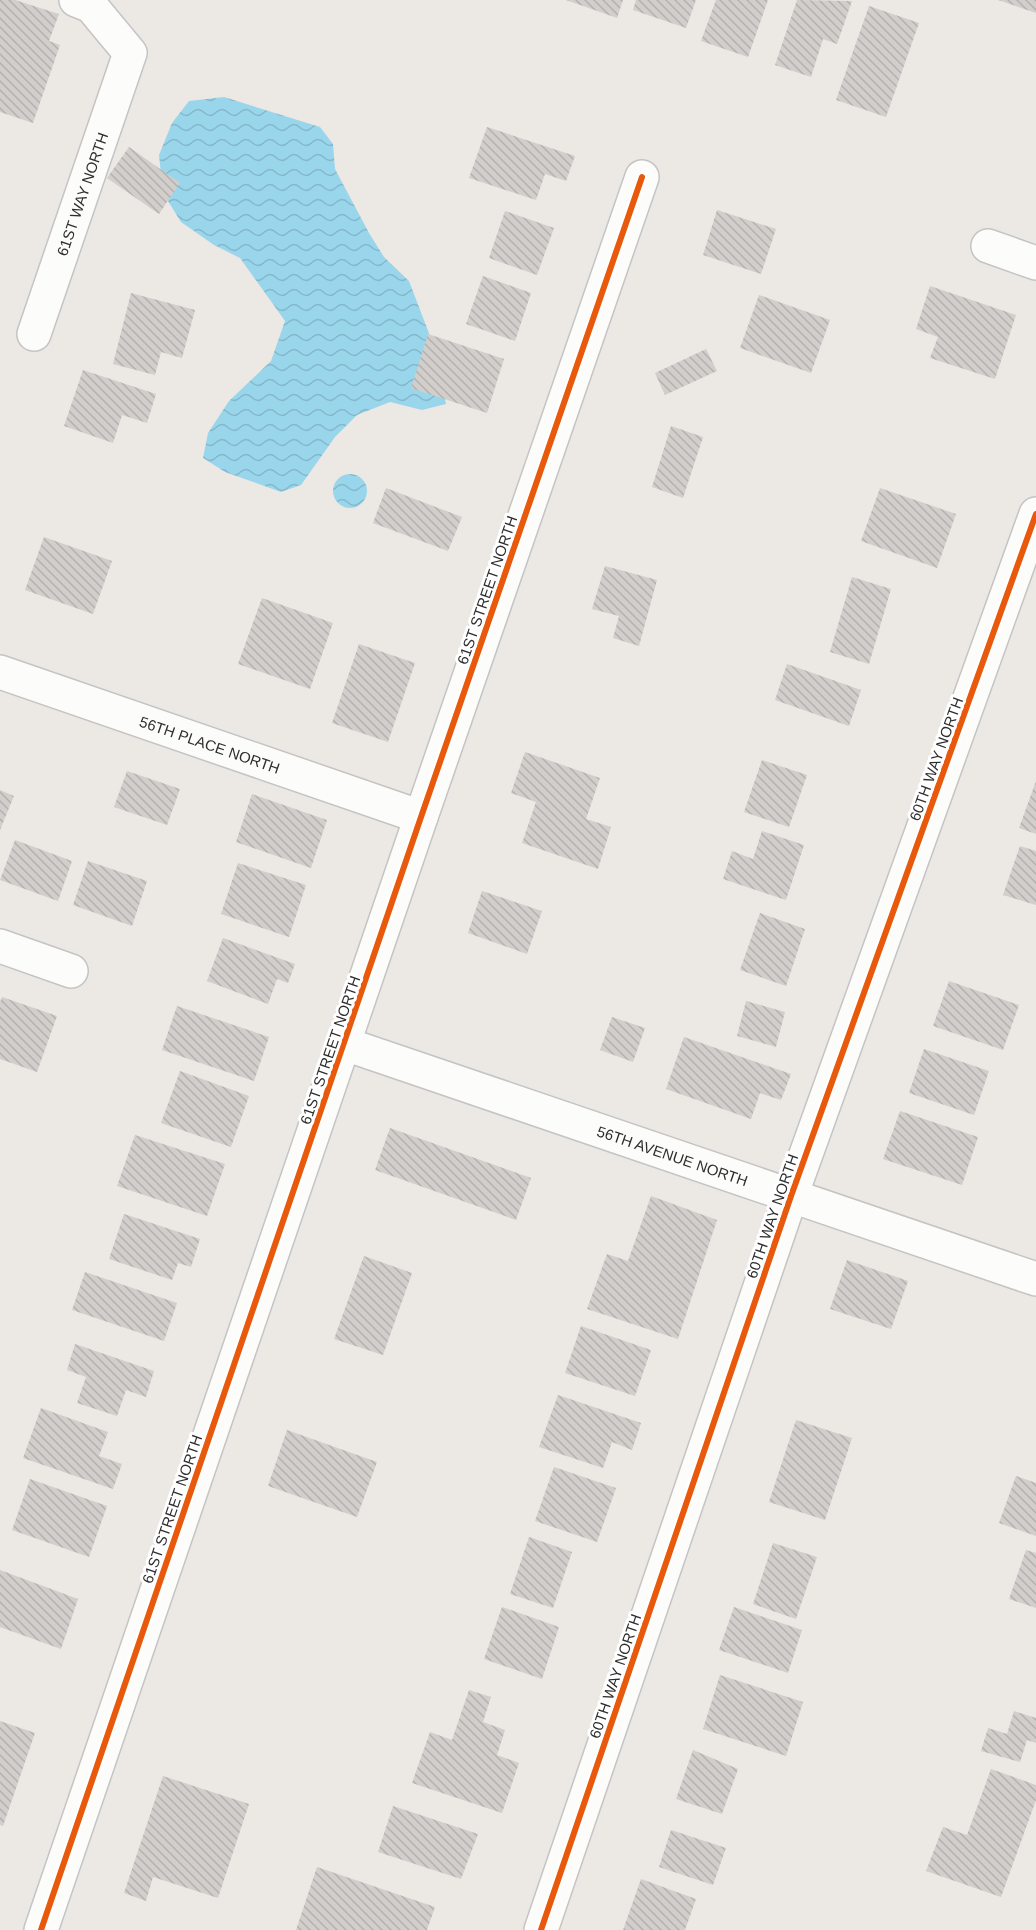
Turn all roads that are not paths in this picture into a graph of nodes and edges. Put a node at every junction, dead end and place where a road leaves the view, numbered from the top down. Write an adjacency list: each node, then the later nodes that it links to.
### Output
1 (76, 0): 5 (street, 61ST WAY NORTH)
2 (642, 177): 8 (street, 61ST STREET NORTH)
3 (988, 246): 4 (street)
4 (1036, 263)
5 (34, 334)
6 (1036, 514): 12 (street, 60TH WAY NORTH)
7 (0, 672): 8 (street, 56TH PLACE NORTH)
8 (421, 817): 11 (street, 61ST STREET NORTH)
9 (0, 946): 10 (street)
10 (70, 971)
11 (345, 1044): 12 (street, 56TH AVENUE NORTH); 14 (street, 61ST STREET NORTH)
12 (791, 1196): 13 (street, 56TH AVENUE NORTH); 15 (street, 60TH WAY NORTH)
13 (1036, 1279)
14 (41, 1930)
15 (541, 1930)

